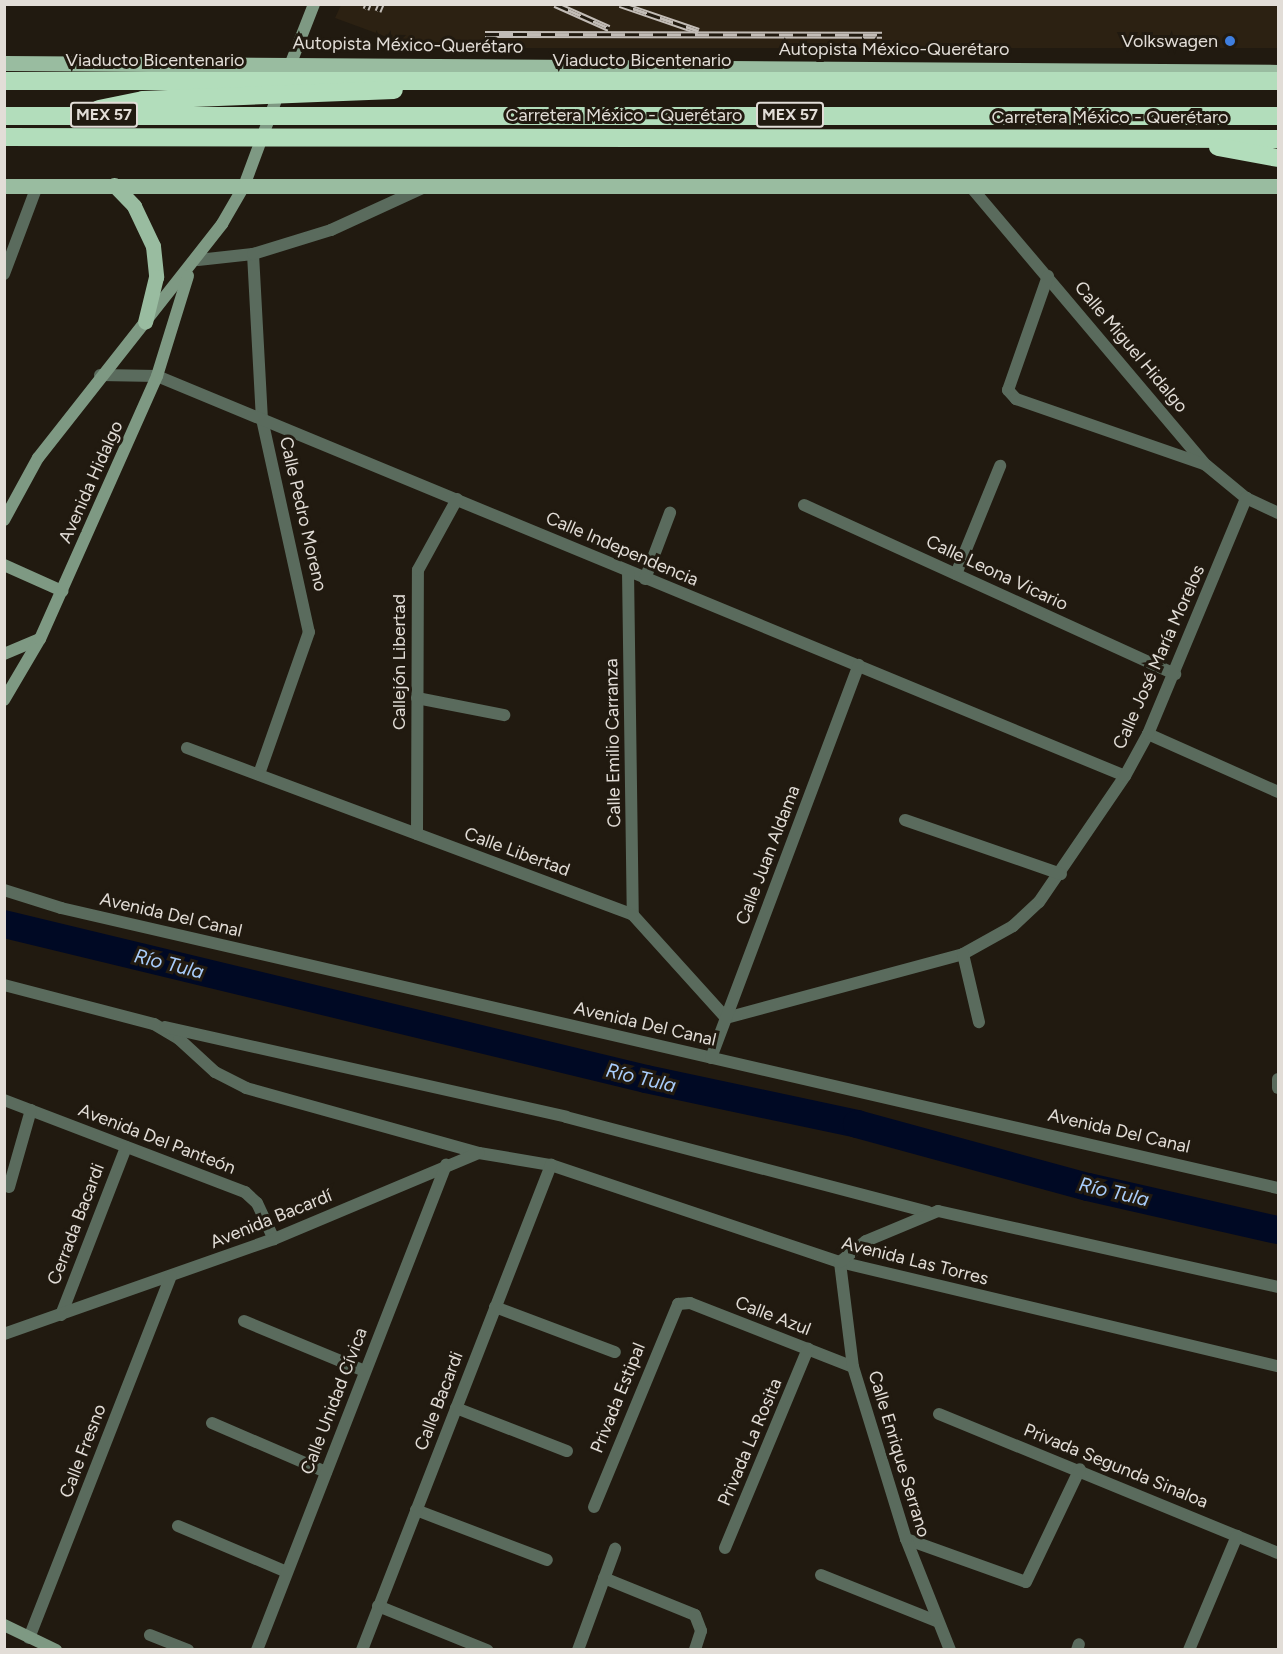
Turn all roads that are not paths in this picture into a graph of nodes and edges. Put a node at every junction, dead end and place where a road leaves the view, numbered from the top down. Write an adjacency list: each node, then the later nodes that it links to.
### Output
1 (314, 4): 3 (main road, Avenida Hidalgo)
2 (4, 63): 3 (main road, Autopista México-Querétaro)
3 (290, 63): 4 (main road, Autopista México-Querétaro); 17 (main road, Avenida Hidalgo)
4 (1278, 72)
5 (479, 80): 6 (highway, Viaducto Bicentenario); 7 (highway, Viaducto Bicentenario); 10 (highway)
6 (4, 81)
7 (1278, 81)
8 (4, 116): 9 (highway, Carretera México - Querétaro / MEX 57)
9 (1278, 116)
10 (4, 136): 11 (highway, Carretera México - Querétaro / MEX 57)
11 (1169, 138): 12 (highway, Carretera México - Querétaro / MEX 57); 13 (highway)
12 (1278, 139)
13 (1278, 158)
14 (114, 185): 16 (main road); 17 (main road); 25 (main road)
15 (4, 186): 16 (main road)
16 (37, 186): 23 (street)
17 (244, 186): 20 (main road); 22 (main road, Avenida Hidalgo)
18 (970, 186): 19 (main road); 20 (main road); 24 (street, Calle Miguel Hidalgo)
19 (1278, 186)
20 (425, 188): 21 (street)
21 (253, 254): 22 (street); 28 (street, Calle Pedro Moreno)
22 (194, 265): 25 (main road, Avenida Hidalgo); 27 (main road, Avenida Hidalgo)
23 (4, 274)
24 (1048, 276): 29 (street, Calle Miguel Hidalgo); 29 (street)
25 (145, 322): 26 (main road, Avenida Hidalgo)
26 (100, 375): 27 (street, Calle Independencia); 36 (main road, Avenida Hidalgo)
27 (158, 376): 28 (street, Calle Independencia); 41 (main road, Avenida Hidalgo)
28 (262, 419): 32 (street, Calle Independencia); 51 (street, Calle Pedro Moreno)
29 (1206, 465): 31 (street, Calle Miguel Hidalgo)
30 (1000, 466): 39 (street)
31 (1246, 498): 35 (street, Calle Miguel Hidalgo); 45 (street, Calle José María Morelos)
32 (457, 499): 38 (street, Calle Independencia); 46 (street, Callejón Libertad)
33 (804, 505): 39 (street, Calle Leona Vicario)
34 (670, 513): 40 (street)
35 (1278, 513)
36 (4, 520)
37 (4, 566): 41 (main road)
38 (628, 571): 40 (street, Calle Independencia); 58 (street, Calle Emilio Carranza)
39 (956, 574): 45 (street, Calle Leona Vicario)
40 (645, 579): 44 (street, Calle Independencia)
41 (62, 591): 42 (main road, Avenida Hidalgo)
42 (40, 639): 43 (main road); 47 (main road, Avenida Hidalgo)
43 (4, 654)
44 (859, 665): 52 (street, Calle Independencia); 61 (street, Calle Juan Aldama)
45 (1175, 674): 49 (street, Calle José María Morelos)
46 (417, 698): 48 (street); 55 (street, Callejón Libertad)
47 (4, 700)
48 (504, 715)
49 (1148, 734): 52 (street, Calle José María Morelos); 53 (street)
50 (187, 748): 51 (street, Calle Libertad)
51 (259, 774): 55 (street, Calle Libertad)
52 (1125, 776): 56 (street, Calle José María Morelos)
53 (1278, 792)
54 (905, 820): 56 (street)
55 (417, 834): 58 (street, Calle Libertad)
56 (1061, 874): 59 (street, Calle José María Morelos)
57 (4, 890): 64 (street, Avenida Del Canal)
58 (633, 915): 61 (street, Calle Libertad)
59 (963, 954): 61 (street, Calle José María Morelos); 62 (street)
60 (4, 985): 63 (street)
61 (726, 1018): 64 (street, Calle Juan Aldama)
62 (979, 1022)
63 (154, 1024): 70 (street); 75 (street)
64 (711, 1058): 74 (street, Avenida Del Canal)
65 (1278, 1079): 66 (street)
66 (1278, 1088)
67 (4, 1100): 68 (street, Avenida Del Panteón)
68 (31, 1110): 69 (street, Avenida Del Panteón); 73 (street)
69 (126, 1147): 76 (street, Avenida Del Panteón); 82 (street, Cerrada Bacardi)
70 (478, 1153): 71 (street, Avenida Bacardí); 72 (street, Avenida Bacardí)
71 (446, 1165): 76 (street, Avenida Bacardí); 89 (street, Calle Unidad Cívica)
72 (551, 1165): 77 (street, Avenida Las Torres); 81 (street, Calle Bacardi)
73 (9, 1187)
74 (1278, 1188)
75 (928, 1212): 77 (street); 79 (street)
76 (274, 1239): 78 (street, Avenida Bacardí)
77 (840, 1262): 87 (street, Avenida Las Torres); 88 (street, Calle Enrique Serrano)
78 (171, 1276): 82 (street, Avenida Bacardí); 112 (street, Calle Fresno)
79 (1278, 1287)
80 (678, 1304): 85 (street, Calle Azul); 96 (street, Privada Estipal)
81 (495, 1307): 86 (street); 90 (street, Calle Bacardi)
82 (61, 1315): 84 (street, Avenida Bacardí)
83 (244, 1321): 89 (street)
84 (4, 1334)
85 (808, 1349): 88 (street, Calle Azul); 101 (street, Privada La Rosita)
86 (615, 1352)
87 (1278, 1366)
88 (853, 1367): 100 (street, Calle Enrique Serrano)
89 (365, 1371): 95 (street, Calle Unidad Cívica)
90 (456, 1408): 93 (street); 97 (street, Calle Bacardi)
91 (939, 1414): 94 (street, Privada Segunda Sinaloa)
92 (212, 1423): 95 (street)
93 (567, 1451)
94 (1080, 1469): 99 (street, Privada Segunda Sinaloa); 100 (street)
95 (326, 1472): 105 (street, Calle Unidad Cívica)
96 (594, 1507)
97 (416, 1510): 104 (street); 108 (street, Calle Bacardi)
98 (178, 1526): 105 (street)
99 (1237, 1536): 103 (street, Privada Segunda Sinaloa); 121 (street)
100 (906, 1539): 109 (street, Calle Enrique Serrano)
101 (725, 1548)
102 (615, 1549): 107 (street)
103 (1278, 1553)
104 (547, 1560)
105 (287, 1572): 115 (street, Calle Unidad Cívica)
106 (821, 1575): 109 (street)
107 (604, 1578): 118 (street); 119 (street)
108 (378, 1606): 116 (street, Calle Bacardi); 117 (street)
109 (936, 1621): 120 (street, Calle Enrique Serrano)
110 (4, 1625): 112 (main road)
111 (150, 1635): 114 (street)
112 (29, 1638): 113 (main road)
113 (56, 1650)
114 (188, 1650)
115 (256, 1650)
116 (362, 1650)
117 (487, 1650)
118 (578, 1650)
119 (695, 1650)
120 (950, 1650)
121 (1189, 1650)

